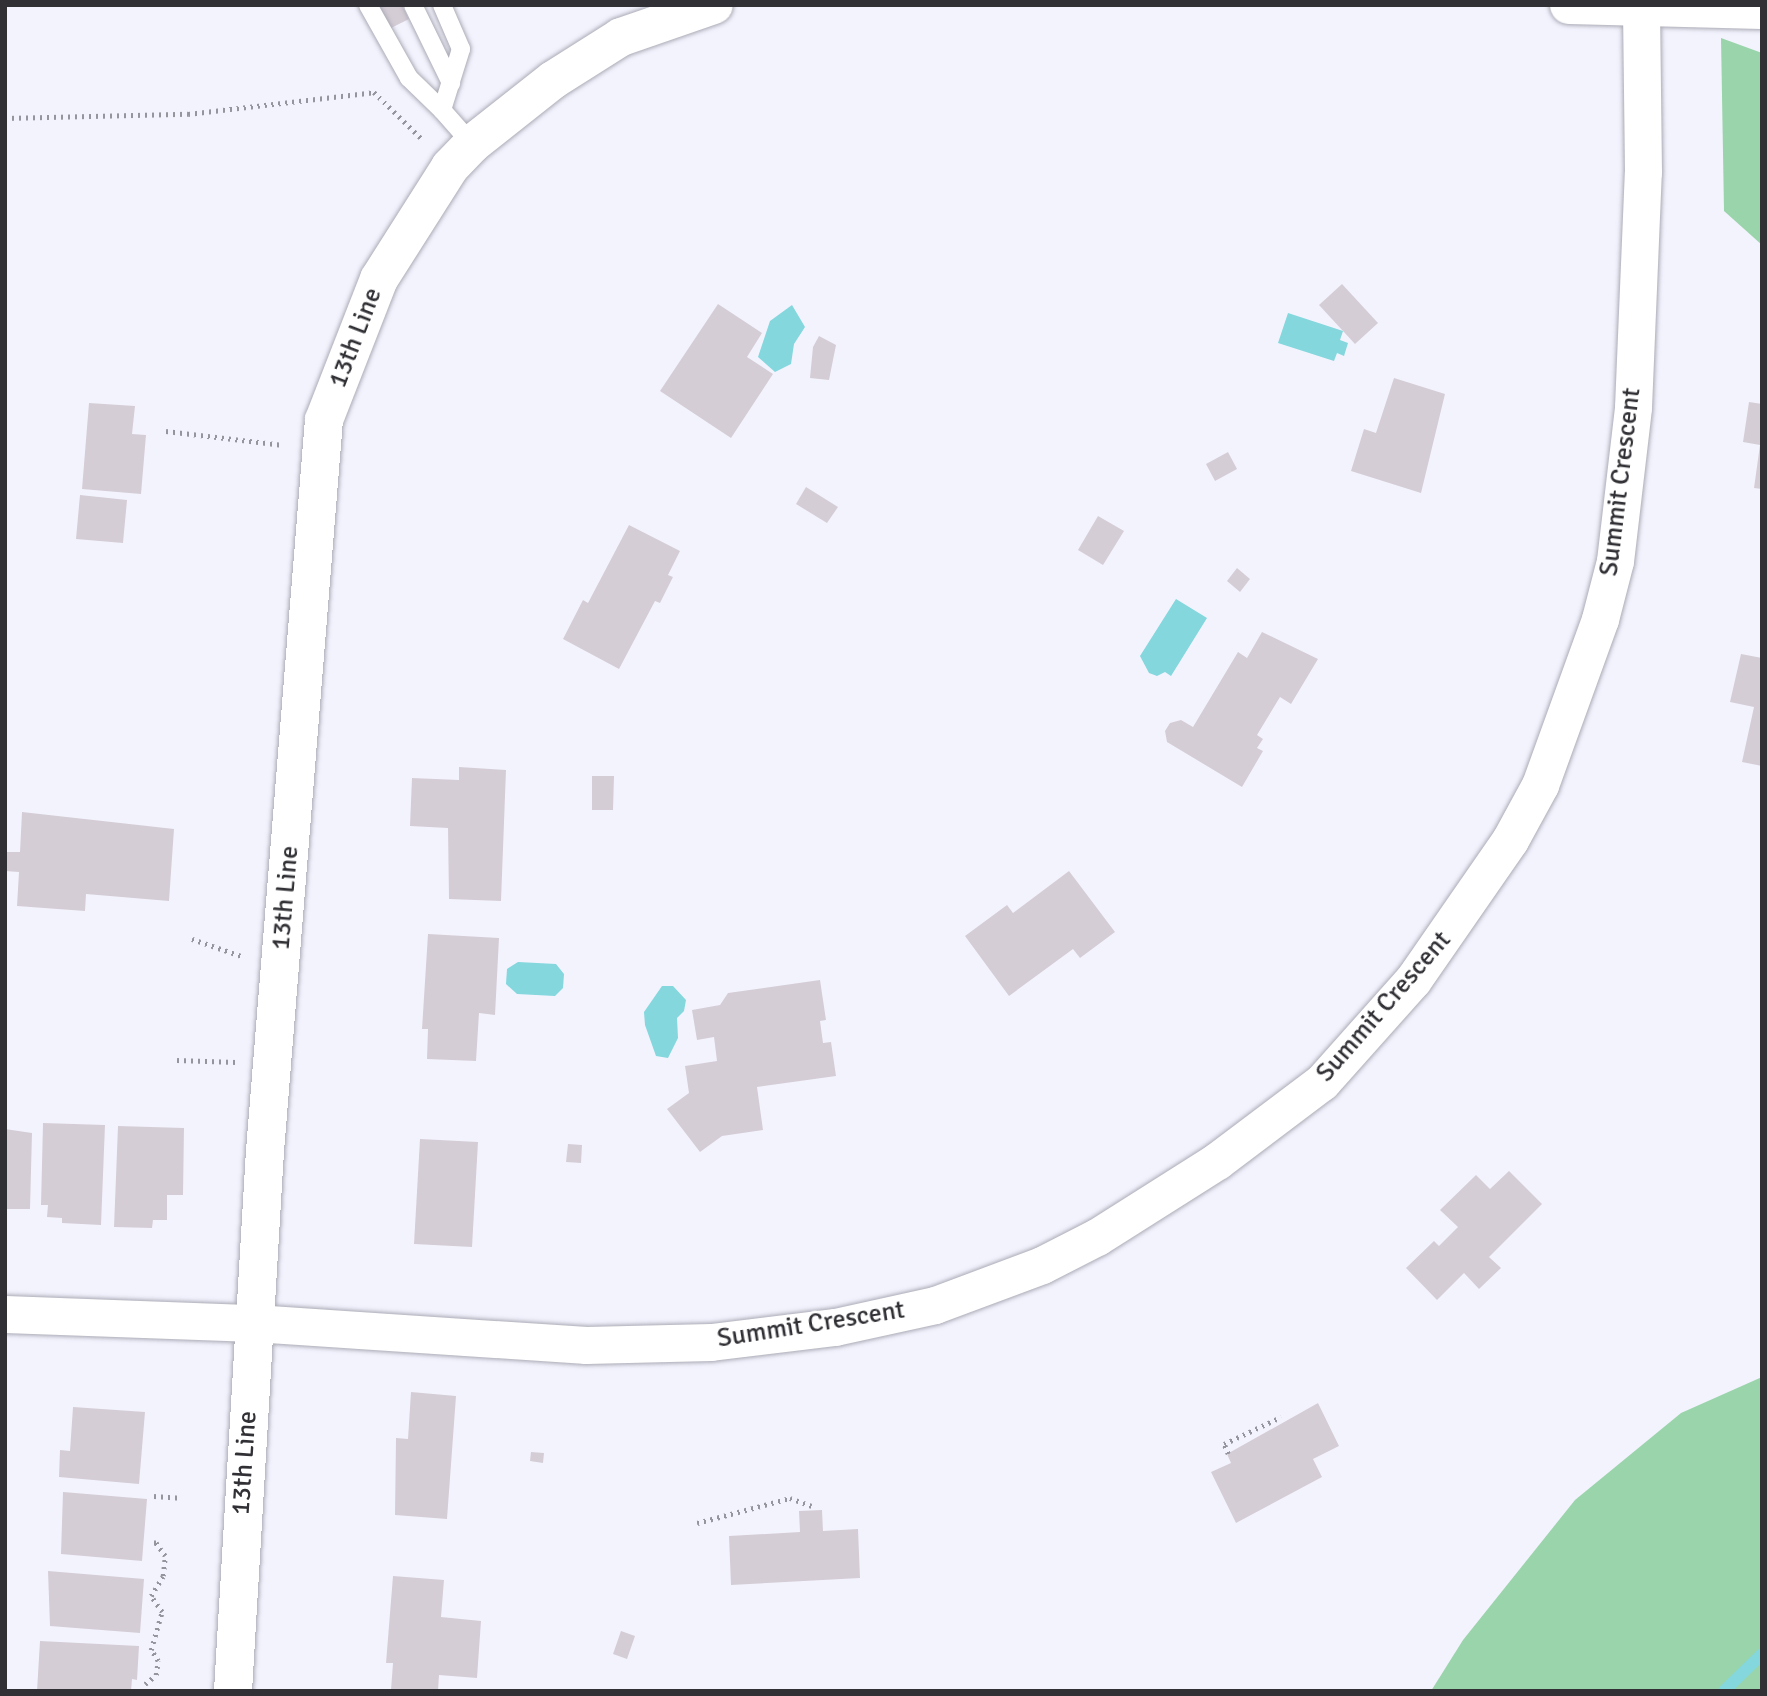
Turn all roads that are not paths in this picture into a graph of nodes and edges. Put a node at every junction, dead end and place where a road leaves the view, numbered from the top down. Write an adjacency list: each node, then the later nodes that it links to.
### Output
1 (369, 5): 9 (lane)
2 (413, 5): 8 (lane)
3 (442, 5): 8 (lane)
4 (714, 5): 10 (main road, 13th Line)
5 (1569, 5): 6 (main road)
6 (1640, 8): 7 (main road); 12 (street, Summit Crescent)
7 (1762, 10)
8 (451, 83): 9 (lane)
9 (442, 110): 10 (lane)
10 (461, 155): 12 (main road, 13th Line)
11 (5, 1314): 12 (street, Summit Crescent)
12 (254, 1323): 13 (main road, 13th Line)
13 (233, 1691)

